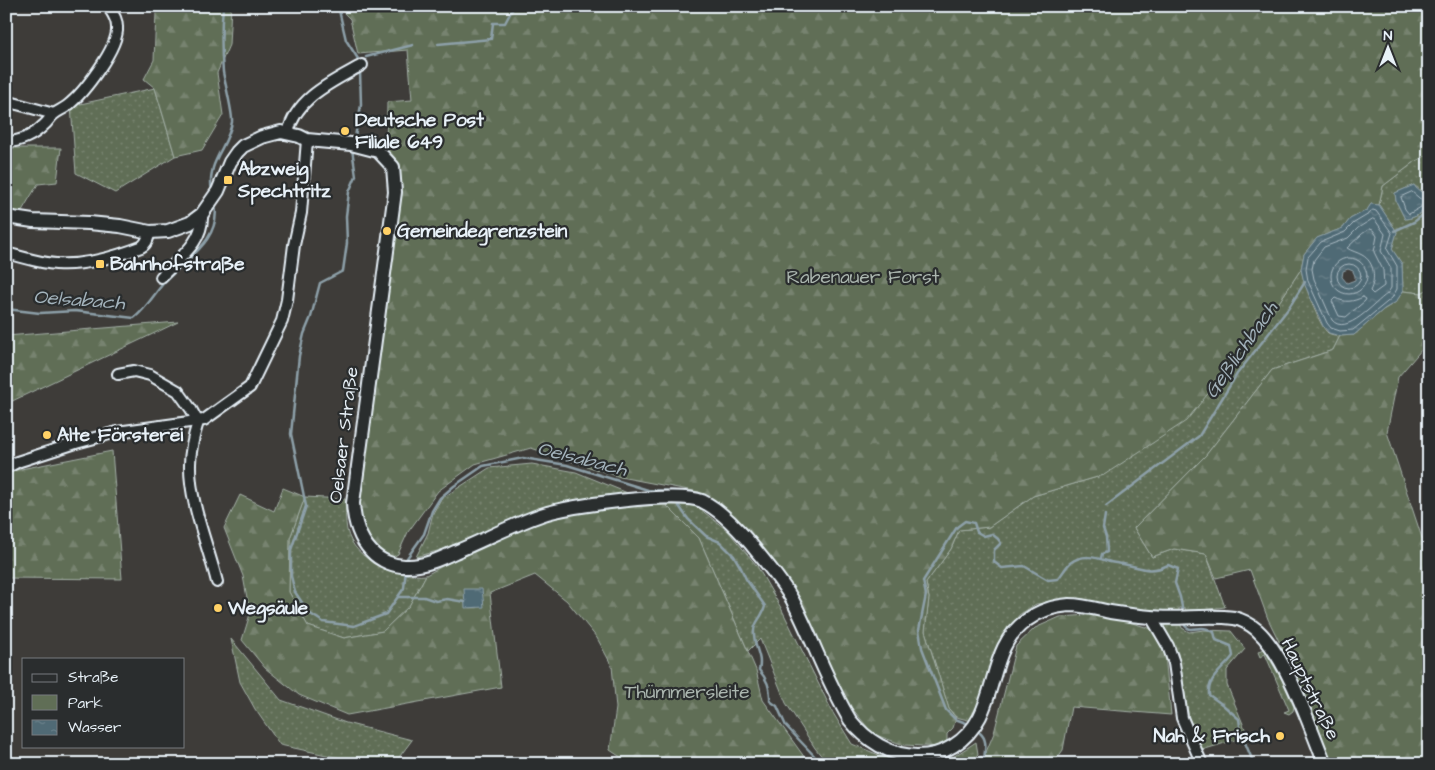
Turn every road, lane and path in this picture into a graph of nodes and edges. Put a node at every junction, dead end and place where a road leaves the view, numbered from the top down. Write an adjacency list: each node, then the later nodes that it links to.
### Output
1 (108, 6): 4 (street)
2 (359, 67): 5 (street)
3 (6, 101): 4 (street)
4 (54, 114): 7 (street)
5 (288, 133): 6 (main road, Oelsaer Straße); 8 (main road, Oelsaer Straße)
6 (308, 140): 14 (street); 17 (main road, Oelsaer Straße)
7 (6, 142)
8 (202, 214): 10 (main road, Oelsaer Straße); 12 (street)
9 (6, 217): 10 (main road, Oelsaer Straße)
10 (150, 232): 11 (street)
11 (6, 253)
12 (161, 277)
13 (118, 374): 14 (street)
14 (198, 422): 15 (street); 16 (street)
15 (6, 468)
16 (217, 582)
17 (1151, 617): 18 (street); 19 (main road, Hauptstraße)
18 (1202, 764)
19 (1325, 764)

